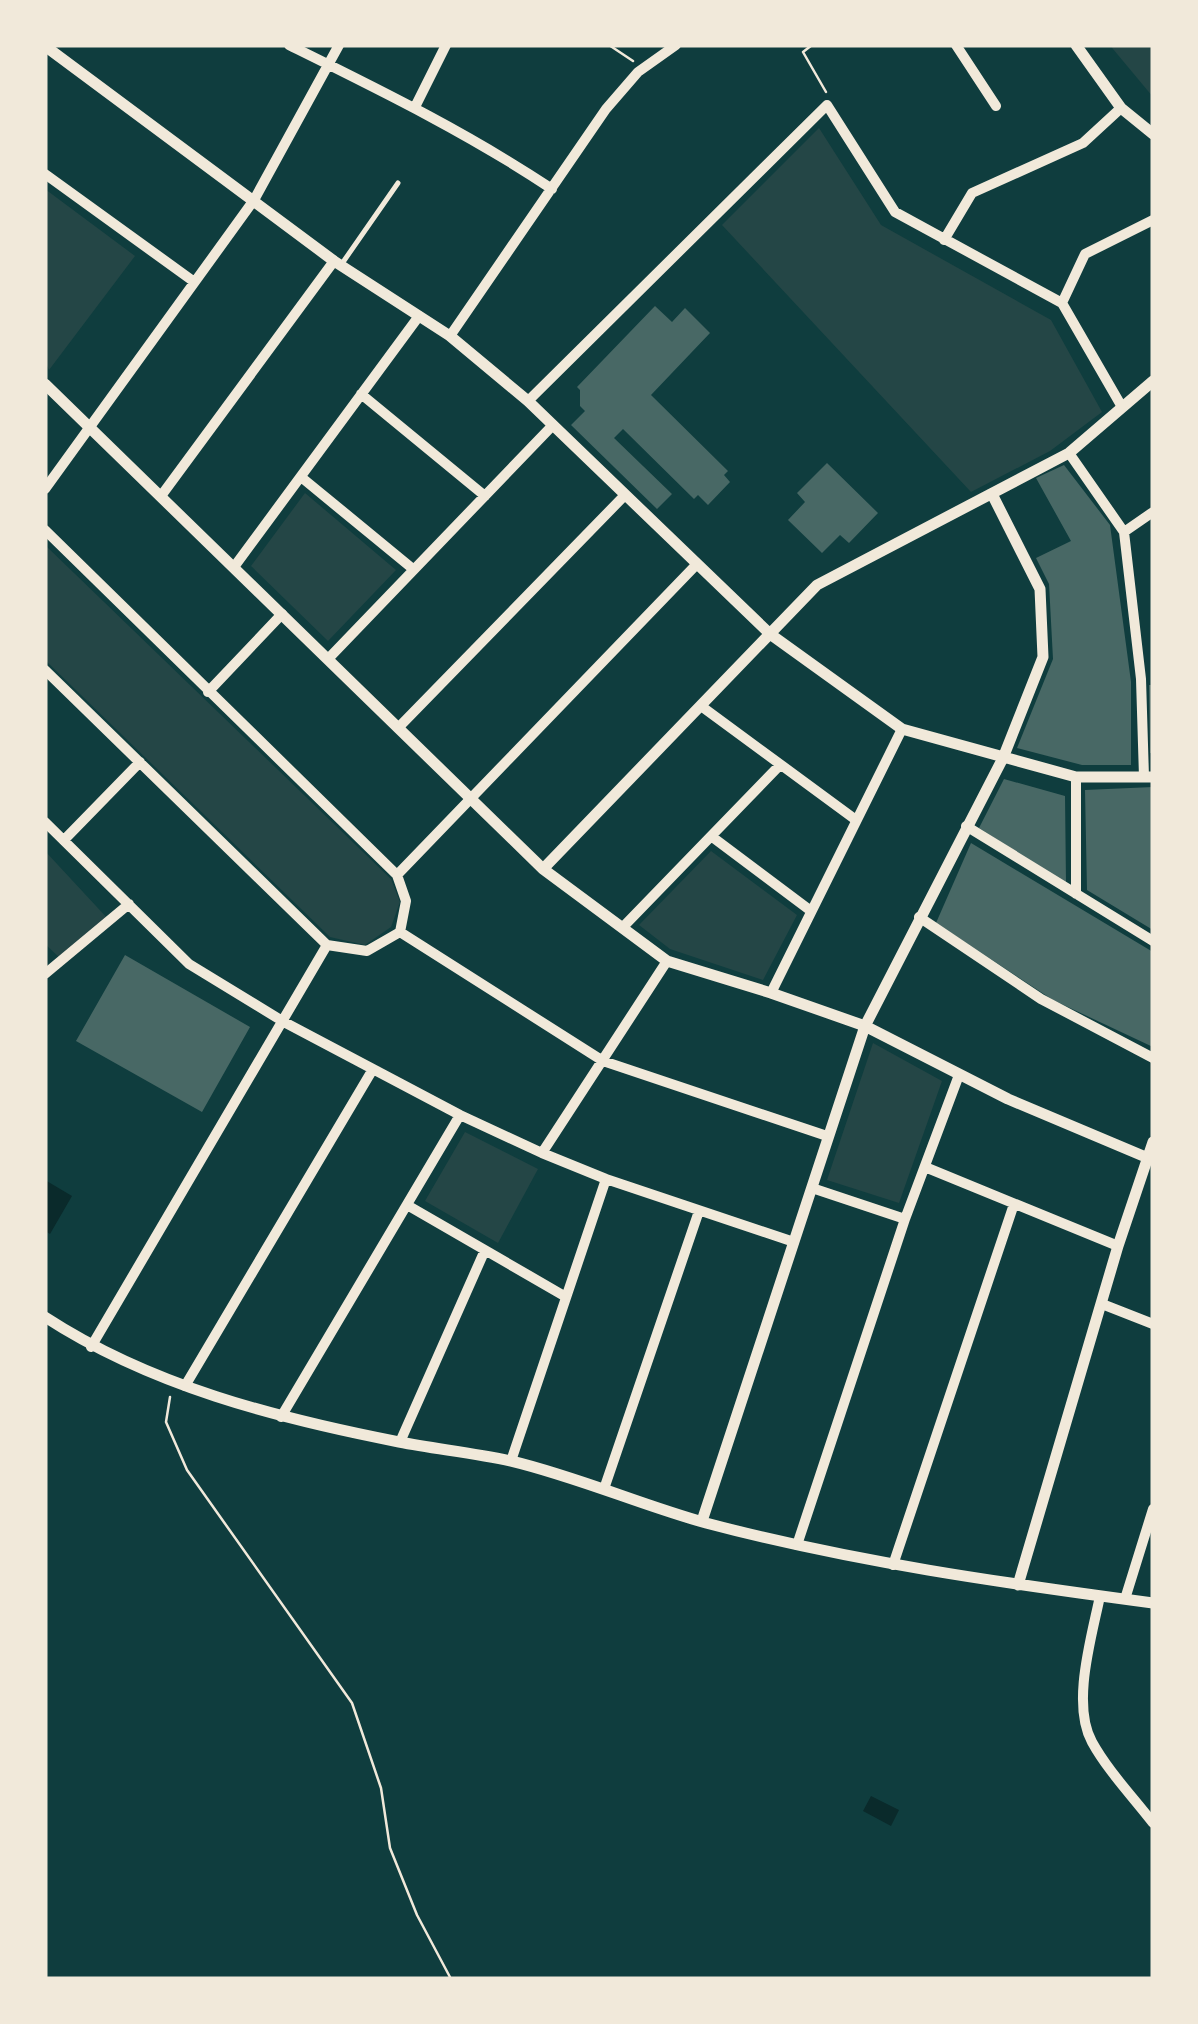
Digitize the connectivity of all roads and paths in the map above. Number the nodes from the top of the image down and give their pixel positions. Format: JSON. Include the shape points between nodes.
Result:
{"nodes":[{"id":1,"x":290,"y":45,"type":"edge"},
{"id":2,"x":339,"y":45,"type":"edge"},
{"id":3,"x":446,"y":45,"type":"edge"},
{"id":4,"x":609,"y":45,"type":"edge"},
{"id":5,"x":676,"y":45,"type":"edge"},
{"id":6,"x":812,"y":45,"type":"edge"},
{"id":7,"x":956,"y":45,"type":"edge"},
{"id":8,"x":1076,"y":45,"type":"edge"},
{"id":9,"x":45,"y":46,"type":"edge"},
{"id":10,"x":329,"y":65,"type":"junction"},
{"id":11,"x":644,"y":68,"type":"junction"},
{"id":12,"x":827,"y":105,"type":"junction"},
{"id":13,"x":996,"y":106,"type":"dead end"},
{"id":14,"x":415,"y":107,"type":"junction"},
{"id":15,"x":1122,"y":108,"type":"junction"},
{"id":16,"x":1153,"y":134,"type":"edge"},
{"id":17,"x":45,"y":174,"type":"edge"},
{"id":18,"x":398,"y":184,"type":"dead end"},
{"id":19,"x":552,"y":189,"type":"junction"},
{"id":20,"x":254,"y":200,"type":"junction"},
{"id":21,"x":1153,"y":220,"type":"edge"},
{"id":22,"x":944,"y":240,"type":"junction"},
{"id":23,"x":338,"y":262,"type":"junction"},
{"id":24,"x":193,"y":282,"type":"junction"},
{"id":25,"x":1062,"y":303,"type":"junction"},
{"id":26,"x":418,"y":316,"type":"junction"},
{"id":27,"x":450,"y":336,"type":"junction"},
{"id":28,"x":1153,"y":381,"type":"edge"},
{"id":29,"x":45,"y":384,"type":"edge"},
{"id":30,"x":361,"y":394,"type":"junction"},
{"id":31,"x":528,"y":401,"type":"junction"},
{"id":32,"x":1122,"y":407,"type":"junction"},
{"id":33,"x":552,"y":425,"type":"junction"},
{"id":34,"x":90,"y":427,"type":"junction"},
{"id":35,"x":1068,"y":453,"type":"junction"},
{"id":36,"x":301,"y":476,"type":"junction"},
{"id":37,"x":45,"y":489,"type":"edge"},
{"id":38,"x":992,"y":494,"type":"junction"},
{"id":39,"x":625,"y":495,"type":"junction"},
{"id":40,"x":161,"y":496,"type":"junction"},
{"id":41,"x":484,"y":496,"type":"junction"},
{"id":42,"x":1153,"y":512,"type":"edge"},
{"id":43,"x":45,"y":530,"type":"edge"},
{"id":44,"x":1124,"y":532,"type":"junction"},
{"id":45,"x":696,"y":565,"type":"junction"},
{"id":46,"x":234,"y":567,"type":"junction"},
{"id":47,"x":413,"y":569,"type":"junction"},
{"id":48,"x":282,"y":614,"type":"junction"},
{"id":49,"x":770,"y":634,"type":"junction"},
{"id":50,"x":328,"y":658,"type":"junction"},
{"id":51,"x":45,"y":670,"type":"edge"},
{"id":52,"x":1147,"y":679,"type":"edge"},
{"id":53,"x":208,"y":692,"type":"junction"},
{"id":54,"x":701,"y":706,"type":"junction"},
{"id":55,"x":399,"y":727,"type":"junction"},
{"id":56,"x":902,"y":730,"type":"junction"},
{"id":57,"x":1003,"y":758,"type":"junction"},
{"id":58,"x":140,"y":762,"type":"junction"},
{"id":59,"x":780,"y":766,"type":"junction"},
{"id":60,"x":1076,"y":777,"type":"junction"},
{"id":61,"x":1148,"y":777,"type":"edge"},
{"id":62,"x":470,"y":796,"type":"junction"},
{"id":63,"x":856,"y":820,"type":"junction"},
{"id":64,"x":45,"y":822,"type":"edge"},
{"id":65,"x":966,"y":826,"type":"junction"},
{"id":66,"x":711,"y":836,"type":"junction"},
{"id":67,"x":64,"y":840,"type":"junction"},
{"id":68,"x":543,"y":869,"type":"junction"},
{"id":69,"x":398,"y":874,"type":"junction"},
{"id":70,"x":1076,"y":894,"type":"junction"},
{"id":71,"x":129,"y":904,"type":"junction"},
{"id":72,"x":811,"y":910,"type":"junction"},
{"id":73,"x":919,"y":917,"type":"junction"},
{"id":74,"x":623,"y":927,"type":"junction"},
{"id":75,"x":400,"y":932,"type":"junction"},
{"id":76,"x":1153,"y":941,"type":"edge"},
{"id":77,"x":327,"y":945,"type":"junction"},
{"id":78,"x":667,"y":961,"type":"junction"},
{"id":79,"x":47,"y":968,"type":"edge"},
{"id":80,"x":771,"y":992,"type":"junction"},
{"id":81,"x":284,"y":1022,"type":"junction"},
{"id":82,"x":866,"y":1026,"type":"junction"},
{"id":83,"x":1153,"y":1058,"type":"edge"},
{"id":84,"x":603,"y":1062,"type":"junction"},
{"id":85,"x":372,"y":1069,"type":"junction"},
{"id":86,"x":958,"y":1075,"type":"junction"},
{"id":87,"x":460,"y":1115,"type":"junction"},
{"id":88,"x":827,"y":1136,"type":"junction"},
{"id":89,"x":1151,"y":1149,"type":"edge"},
{"id":90,"x":542,"y":1153,"type":"junction"},
{"id":91,"x":925,"y":1167,"type":"junction"},
{"id":92,"x":606,"y":1179,"type":"junction"},
{"id":93,"x":812,"y":1188,"type":"junction"},
{"id":94,"x":407,"y":1204,"type":"junction"},
{"id":95,"x":1014,"y":1204,"type":"junction"},
{"id":96,"x":699,"y":1211,"type":"junction"},
{"id":97,"x":905,"y":1219,"type":"junction"},
{"id":98,"x":794,"y":1242,"type":"junction"},
{"id":99,"x":1118,"y":1246,"type":"junction"},
{"id":100,"x":485,"y":1250,"type":"junction"},
{"id":101,"x":566,"y":1298,"type":"junction"},
{"id":102,"x":1102,"y":1304,"type":"junction"},
{"id":103,"x":45,"y":1317,"type":"edge"},
{"id":104,"x":1153,"y":1324,"type":"edge"},
{"id":105,"x":91,"y":1347,"type":"junction"},
{"id":106,"x":179,"y":1384,"type":"junction"},
{"id":107,"x":281,"y":1416,"type":"junction"},
{"id":108,"x":400,"y":1442,"type":"junction"},
{"id":109,"x":512,"y":1462,"type":"junction"},
{"id":110,"x":604,"y":1489,"type":"junction"},
{"id":111,"x":1153,"y":1510,"type":"edge"},
{"id":112,"x":702,"y":1522,"type":"junction"},
{"id":113,"x":798,"y":1545,"type":"junction"},
{"id":114,"x":893,"y":1565,"type":"junction"},
{"id":115,"x":1018,"y":1584,"type":"junction"},
{"id":116,"x":1100,"y":1596,"type":"junction"},
{"id":117,"x":1125,"y":1599,"type":"junction"},
{"id":118,"x":1153,"y":1603,"type":"edge"},
{"id":119,"x":1153,"y":1824,"type":"edge"},
{"id":120,"x":451,"y":1979,"type":"edge"}],
"edges":[{"from":1,"to":10,"type":"street"},
{"from":2,"to":10,"type":"street"},
{"from":3,"to":14,"type":"street"},
{"from":4,"to":11,"type":"path"},
{"from":5,"to":11,"type":"street"},
{"from":6,"to":12,"type":"path","via":[[803,52],[826,88]]},
{"from":7,"to":13,"type":"street"},
{"from":8,"to":15,"type":"street"},
{"from":9,"to":20,"type":"street"},
{"from":10,"to":14,"type":"street"},
{"from":10,"to":20,"type":"street"},
{"from":11,"to":19,"type":"street","via":[[606,109]]},
{"from":12,"to":22,"type":"street","via":[[896,212]]},
{"from":12,"to":31,"type":"street"},
{"from":14,"to":19,"type":"street"},
{"from":15,"to":16,"type":"street"},
{"from":15,"to":22,"type":"street","via":[[1083,142],[972,194]]},
{"from":17,"to":24,"type":"street"},
{"from":18,"to":23,"type":"lane"},
{"from":19,"to":27,"type":"street"},
{"from":20,"to":23,"type":"street"},
{"from":20,"to":24,"type":"street"},
{"from":21,"to":25,"type":"street","via":[[1086,254]]},
{"from":22,"to":25,"type":"street"},
{"from":23,"to":26,"type":"street"},
{"from":23,"to":40,"type":"street"},
{"from":24,"to":34,"type":"street"},
{"from":25,"to":32,"type":"street"},
{"from":26,"to":27,"type":"street"},
{"from":26,"to":30,"type":"street"},
{"from":27,"to":31,"type":"street"},
{"from":28,"to":32,"type":"street"},
{"from":29,"to":34,"type":"street"},
{"from":30,"to":36,"type":"street"},
{"from":30,"to":41,"type":"street"},
{"from":31,"to":33,"type":"street"},
{"from":32,"to":35,"type":"street"},
{"from":33,"to":39,"type":"street"},
{"from":33,"to":41,"type":"street"},
{"from":34,"to":37,"type":"street"},
{"from":34,"to":40,"type":"street"},
{"from":35,"to":38,"type":"street"},
{"from":35,"to":44,"type":"street"},
{"from":36,"to":46,"type":"street"},
{"from":36,"to":47,"type":"street"},
{"from":38,"to":49,"type":"street","via":[[817,585]]},
{"from":38,"to":57,"type":"street","via":[[1040,589],[1043,657]]},
{"from":39,"to":45,"type":"street"},
{"from":39,"to":55,"type":"street"},
{"from":40,"to":46,"type":"street"},
{"from":41,"to":47,"type":"street"},
{"from":42,"to":44,"type":"street"},
{"from":43,"to":53,"type":"street"},
{"from":44,"to":52,"type":"street"},
{"from":45,"to":49,"type":"street"},
{"from":45,"to":62,"type":"street"},
{"from":46,"to":48,"type":"street"},
{"from":47,"to":50,"type":"street"},
{"from":48,"to":50,"type":"street"},
{"from":48,"to":53,"type":"street"},
{"from":49,"to":54,"type":"street"},
{"from":49,"to":56,"type":"street"},
{"from":50,"to":55,"type":"street"},
{"from":51,"to":58,"type":"street"},
{"from":52,"to":61,"type":"street"},
{"from":53,"to":69,"type":"street"},
{"from":54,"to":59,"type":"street"},
{"from":54,"to":68,"type":"street"},
{"from":55,"to":62,"type":"street"},
{"from":56,"to":57,"type":"street"},
{"from":56,"to":63,"type":"street"},
{"from":57,"to":60,"type":"street"},
{"from":57,"to":65,"type":"street"},
{"from":58,"to":67,"type":"street"},
{"from":58,"to":77,"type":"street"},
{"from":59,"to":63,"type":"street"},
{"from":59,"to":66,"type":"street"},
{"from":60,"to":61,"type":"street"},
{"from":60,"to":70,"type":"street"},
{"from":62,"to":68,"type":"street"},
{"from":62,"to":69,"type":"street"},
{"from":63,"to":72,"type":"street"},
{"from":64,"to":67,"type":"street"},
{"from":65,"to":70,"type":"street"},
{"from":65,"to":73,"type":"street"},
{"from":66,"to":72,"type":"street"},
{"from":66,"to":74,"type":"street"},
{"from":67,"to":71,"type":"street"},
{"from":68,"to":74,"type":"street"},
{"from":69,"to":75,"type":"street","via":[[406,900]]},
{"from":70,"to":76,"type":"street"},
{"from":71,"to":79,"type":"street"},
{"from":71,"to":81,"type":"street","via":[[189,964]]},
{"from":72,"to":80,"type":"street"},
{"from":73,"to":82,"type":"street"},
{"from":73,"to":83,"type":"street","via":[[1041,999]]},
{"from":74,"to":78,"type":"street"},
{"from":75,"to":77,"type":"street","via":[[367,951]]},
{"from":75,"to":84,"type":"street"},
{"from":77,"to":81,"type":"street"},
{"from":78,"to":80,"type":"street"},
{"from":78,"to":84,"type":"street"},
{"from":80,"to":82,"type":"street"},
{"from":81,"to":85,"type":"street"},
{"from":81,"to":105,"type":"street"},
{"from":82,"to":86,"type":"street"},
{"from":82,"to":88,"type":"street"},
{"from":84,"to":88,"type":"street"},
{"from":84,"to":90,"type":"street"},
{"from":85,"to":87,"type":"street"},
{"from":85,"to":106,"type":"street"},
{"from":86,"to":89,"type":"street"},
{"from":86,"to":91,"type":"street"},
{"from":87,"to":90,"type":"street"},
{"from":87,"to":94,"type":"street"},
{"from":88,"to":93,"type":"street"},
{"from":89,"to":99,"type":"street"},
{"from":90,"to":92,"type":"street"},
{"from":91,"to":95,"type":"street"},
{"from":91,"to":97,"type":"street"},
{"from":92,"to":96,"type":"street"},
{"from":92,"to":101,"type":"street"},
{"from":93,"to":97,"type":"street"},
{"from":93,"to":98,"type":"street"},
{"from":94,"to":100,"type":"street"},
{"from":94,"to":107,"type":"street"},
{"from":95,"to":99,"type":"street"},
{"from":95,"to":114,"type":"street"},
{"from":96,"to":98,"type":"street"},
{"from":96,"to":110,"type":"street"},
{"from":97,"to":113,"type":"street"},
{"from":98,"to":112,"type":"street"},
{"from":99,"to":102,"type":"street"},
{"from":100,"to":101,"type":"street"},
{"from":100,"to":108,"type":"street"},
{"from":101,"to":109,"type":"street"},
{"from":102,"to":104,"type":"street"},
{"from":102,"to":115,"type":"street"},
{"from":103,"to":105,"type":"street"},
{"from":105,"to":106,"type":"street"},
{"from":106,"to":107,"type":"street"},
{"from":106,"to":120,"type":"path","via":[[166,1422],[187,1470],[352,1704],[381,1788],[390,1848]]},
{"from":107,"to":108,"type":"street"},
{"from":108,"to":109,"type":"street"},
{"from":109,"to":110,"type":"street"},
{"from":110,"to":112,"type":"street"},
{"from":111,"to":117,"type":"street"},
{"from":112,"to":113,"type":"street"},
{"from":113,"to":114,"type":"street"},
{"from":114,"to":115,"type":"street"},
{"from":115,"to":116,"type":"street"},
{"from":116,"to":117,"type":"street"},
{"from":116,"to":119,"type":"street","via":[[1085,1672],[1090,1740]]},
{"from":117,"to":118,"type":"street"}]}
